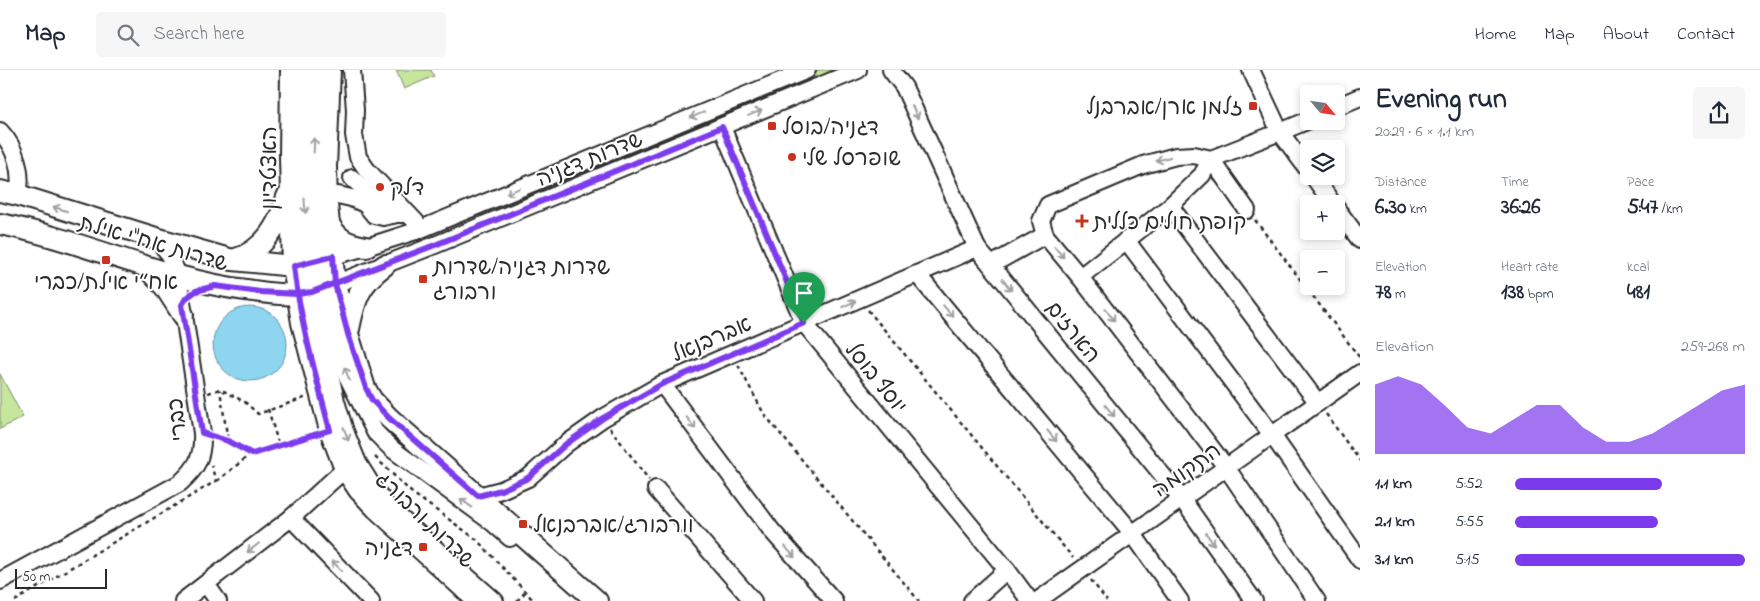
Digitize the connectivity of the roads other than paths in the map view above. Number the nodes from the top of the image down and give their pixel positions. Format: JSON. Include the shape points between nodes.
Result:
{"nodes":[{"id":1,"x":291,"y":70,"type":"edge"},
{"id":2,"x":303,"y":70,"type":"edge"},
{"id":3,"x":316,"y":70,"type":"edge"},
{"id":4,"x":330,"y":70,"type":"edge"},
{"id":5,"x":352,"y":70,"type":"edge"},
{"id":6,"x":807,"y":70,"type":"edge"},
{"id":7,"x":858,"y":70,"type":"edge"},
{"id":8,"x":891,"y":70,"type":"edge"},
{"id":9,"x":1250,"y":70,"type":"edge"},
{"id":10,"x":1360,"y":97,"type":"edge"},
{"id":11,"x":1345,"y":103,"type":"edge"},
{"id":12,"x":1300,"y":124,"type":"edge"},
{"id":13,"x":722,"y":127,"type":"junction"},
{"id":14,"x":0,"y":131,"type":"edge"},
{"id":15,"x":1280,"y":132,"type":"junction"},
{"id":16,"x":1211,"y":159,"type":"junction"},
{"id":17,"x":1300,"y":159,"type":"edge"},
{"id":18,"x":360,"y":174,"type":"junction"},
{"id":19,"x":290,"y":185,"type":"junction"},
{"id":20,"x":9,"y":193,"type":"edge"},
{"id":21,"x":334,"y":199,"type":"junction"},
{"id":22,"x":1170,"y":206,"type":"junction"},
{"id":23,"x":1247,"y":210,"type":"road end"},
{"id":24,"x":400,"y":214,"type":"junction"},
{"id":25,"x":1345,"y":220,"type":"edge"},
{"id":26,"x":0,"y":224,"type":"edge"},
{"id":27,"x":329,"y":224,"type":"junction"},
{"id":28,"x":416,"y":231,"type":"junction"},
{"id":29,"x":1045,"y":235,"type":"junction"},
{"id":30,"x":156,"y":238,"type":"junction"},
{"id":31,"x":1126,"y":240,"type":"junction"},
{"id":32,"x":1360,"y":240,"type":"edge"},
{"id":33,"x":366,"y":247,"type":"junction"},
{"id":34,"x":977,"y":248,"type":"junction"},
{"id":35,"x":234,"y":260,"type":"junction"},
{"id":36,"x":314,"y":261,"type":"junction"},
{"id":37,"x":385,"y":265,"type":"junction"},
{"id":38,"x":991,"y":265,"type":"junction"},
{"id":39,"x":144,"y":266,"type":"junction"},
{"id":40,"x":917,"y":274,"type":"junction"},
{"id":41,"x":178,"y":276,"type":"junction"},
{"id":42,"x":1080,"y":277,"type":"junction"},
{"id":43,"x":215,"y":286,"type":"junction"},
{"id":44,"x":317,"y":289,"type":"junction"},
{"id":45,"x":260,"y":292,"type":"junction"},
{"id":46,"x":183,"y":310,"type":"junction"},
{"id":47,"x":302,"y":323,"type":"junction"},
{"id":48,"x":804,"y":323,"type":"junction"},
{"id":49,"x":348,"y":334,"type":"junction"},
{"id":50,"x":1360,"y":373,"type":"edge"},
{"id":51,"x":662,"y":384,"type":"junction"},
{"id":52,"x":1318,"y":403,"type":"junction"},
{"id":53,"x":1272,"y":435,"type":"junction"},
{"id":54,"x":1226,"y":467,"type":"junction"},
{"id":55,"x":345,"y":469,"type":"junction"},
{"id":56,"x":656,"y":489,"type":"road end"},
{"id":57,"x":478,"y":496,"type":"junction"},
{"id":58,"x":1182,"y":499,"type":"junction"},
{"id":59,"x":291,"y":518,"type":"junction"},
{"id":60,"x":1133,"y":534,"type":"junction"},
{"id":61,"x":1360,"y":560,"type":"edge"},
{"id":62,"x":1007,"y":570,"type":"junction"},
{"id":63,"x":0,"y":582,"type":"edge"},
{"id":64,"x":206,"y":584,"type":"junction"},
{"id":65,"x":183,"y":601,"type":"edge"},
{"id":66,"x":218,"y":601,"type":"edge"},
{"id":67,"x":371,"y":601,"type":"edge"},
{"id":68,"x":478,"y":601,"type":"edge"},
{"id":69,"x":495,"y":601,"type":"edge"},
{"id":70,"x":584,"y":601,"type":"edge"},
{"id":71,"x":597,"y":601,"type":"edge"},
{"id":72,"x":753,"y":601,"type":"edge"},
{"id":73,"x":834,"y":601,"type":"edge"},
{"id":74,"x":972,"y":601,"type":"edge"},
{"id":75,"x":1030,"y":601,"type":"edge"},
{"id":76,"x":1037,"y":601,"type":"edge"},
{"id":77,"x":1180,"y":601,"type":"edge"},
{"id":78,"x":1254,"y":601,"type":"edge"},
{"id":79,"x":1317,"y":601,"type":"edge"}],
"edges":[{"from":1,"to":19,"type":"main road","name":"האצטדיון"},
{"from":2,"to":36,"type":"street","one_way":true,"via":[[300,157]]},
{"from":36,"to":3,"type":"street","one_way":true},
{"from":4,"to":21,"type":"main road","via":[[326,166]]},
{"from":5,"to":18,"type":"street","via":[[354,135]]},
{"from":6,"to":28,"type":"street","name":"שדרות דגניה","one_way":true},
{"from":13,"to":7,"type":"street","name":"שדרות דגניה","one_way":true},
{"from":8,"to":34,"type":"street","name":"הארזים","one_way":true,"via":[[904,87]]},
{"from":9,"to":15,"type":"street"},
{"from":10,"to":11,"type":"street"},
{"from":12,"to":15,"type":"street"},
{"from":13,"to":37,"type":"street","name":"שדרות דגניה"},
{"from":13,"to":48,"type":"street","name":"יוסף בוסל"},
{"from":14,"to":20,"type":"street","via":[[10,141],[18,163],[21,184]]},
{"from":15,"to":16,"type":"street"},
{"from":15,"to":17,"type":"street"},
{"from":16,"to":22,"type":"street","via":[[1202,175]]},
{"from":16,"to":23,"type":"street"},
{"from":16,"to":29,"type":"street","one_way":true,"via":[[1194,155],[1176,156],[1143,165],[1048,205],[1041,221]]},
{"from":18,"to":21,"type":"street"},
{"from":18,"to":24,"type":"street"},
{"from":19,"to":35,"type":"main road","via":[[272,232],[253,252]]},
{"from":19,"to":36,"type":"main road","name":"האצטדיון"},
{"from":30,"to":20,"type":"main road","name":"שדרות אח\"י אילת","one_way":true},
{"from":21,"to":24,"type":"street","via":[[365,204],[374,215]]},
{"from":21,"to":27,"type":"main road"},
{"from":22,"to":31,"type":"street"},
{"from":22,"to":52,"type":"street"},
{"from":24,"to":28,"type":"street","via":[[416,222]]},
{"from":25,"to":32,"type":"street"},
{"from":26,"to":39,"type":"main road","name":"שדרות אח\"י אילת"},
{"from":27,"to":33,"type":"main road","via":[[342,241]]},
{"from":27,"to":36,"type":"main road"},
{"from":28,"to":33,"type":"street","name":"שדרות דגניה"},
{"from":29,"to":38,"type":"street"},
{"from":29,"to":42,"type":"street","one_way":true},
{"from":30,"to":35,"type":"main road","name":"שדרות אח\"י אילת"},
{"from":30,"to":41,"type":"street","name":"כברי","via":[[170,255]]},
{"from":31,"to":42,"type":"street"},
{"from":31,"to":53,"type":"street"},
{"from":33,"to":36,"type":"street","name":"שדרות דגניה"},
{"from":34,"to":38,"type":"street","name":"הארזים"},
{"from":34,"to":40,"type":"street","name":"אברבנאל"},
{"from":35,"to":36,"type":"main road","name":"שדרות אח\"י אילת"},
{"from":36,"to":44,"type":"main road","name":"שדרות ורבורג"},
{"from":36,"to":44,"type":"main road","name":"שדרות ורבורג"},
{"from":37,"to":44,"type":"street","name":"שדרות דגניה"},
{"from":37,"to":49,"type":"main road","via":[[364,284],[354,305]]},
{"from":38,"to":58,"type":"street","name":"הארזים","one_way":true},
{"from":39,"to":41,"type":"main road","name":"שדרות אח\"י אילת"},
{"from":39,"to":46,"type":"main road"},
{"from":48,"to":40,"type":"street","name":"אברבנאל","one_way":true},
{"from":40,"to":60,"type":"street","one_way":true},
{"from":41,"to":43,"type":"main road","name":"שדרות אח\"י אילת"},
{"from":41,"to":46,"type":"street","name":"כברי"},
{"from":42,"to":54,"type":"street","one_way":true},
{"from":43,"to":45,"type":"main road","name":"שדרות אח\"י אילת"},
{"from":43,"to":46,"type":"main road","via":[[196,291],[186,298]]},
{"from":44,"to":45,"type":"main road","name":"שדרות אח\"י אילת"},
{"from":44,"to":47,"type":"main road","name":"שדרות ורבורג"},
{"from":44,"to":49,"type":"main road","name":"שדרות ורבורג"},
{"from":44,"to":69,"type":"street","one_way":true,"via":[[336,400],[358,463],[388,507]]},
{"from":70,"to":44,"type":"street","one_way":true,"via":[[493,523],[392,449],[375,432],[345,372]]},
{"from":45,"to":47,"type":"main road","via":[[274,299]]},
{"from":46,"to":63,"type":"street","name":"כברי","via":[[202,433],[195,469],[180,483]]},
{"from":47,"to":55,"type":"main road","name":"שדרות ורבורג","via":[[330,430]]},
{"from":48,"to":51,"type":"street","name":"אברבנאל"},
{"from":48,"to":62,"type":"street","name":"יוסף בוסל"},
{"from":49,"to":57,"type":"main road","name":"שדרות ורבורג","via":[[372,400]]},
{"from":50,"to":52,"type":"street","name":"התקומה"},
{"from":51,"to":57,"type":"street","name":"אברבנאל","via":[[603,418],[566,444],[528,478]]},
{"from":51,"to":73,"type":"street","one_way":true,"via":[[772,531]]},
{"from":52,"to":53,"type":"street","name":"התקומה"},
{"from":53,"to":54,"type":"street","name":"התקומה"},
{"from":53,"to":61,"type":"street"},
{"from":54,"to":58,"type":"street","name":"התקומה"},
{"from":54,"to":79,"type":"street"},
{"from":55,"to":59,"type":"street"},
{"from":55,"to":68,"type":"main road","name":"שדרות ורבורג","via":[[376,508]]},
{"from":56,"to":72,"type":"street"},
{"from":57,"to":71,"type":"main road","name":"שדרות ורבורג"},
{"from":58,"to":60,"type":"street","name":"התקומה"},
{"from":58,"to":78,"type":"street","name":"הארזים","one_way":true},
{"from":59,"to":64,"type":"street","one_way":true},
{"from":67,"to":59,"type":"street","one_way":true},
{"from":60,"to":76,"type":"street","name":"התקומה"},
{"from":60,"to":77,"type":"street"},
{"from":62,"to":74,"type":"street"},
{"from":62,"to":75,"type":"street","name":"יוסף בוסל"},
{"from":64,"to":65,"type":"street"},
{"from":64,"to":66,"type":"street"}]}
